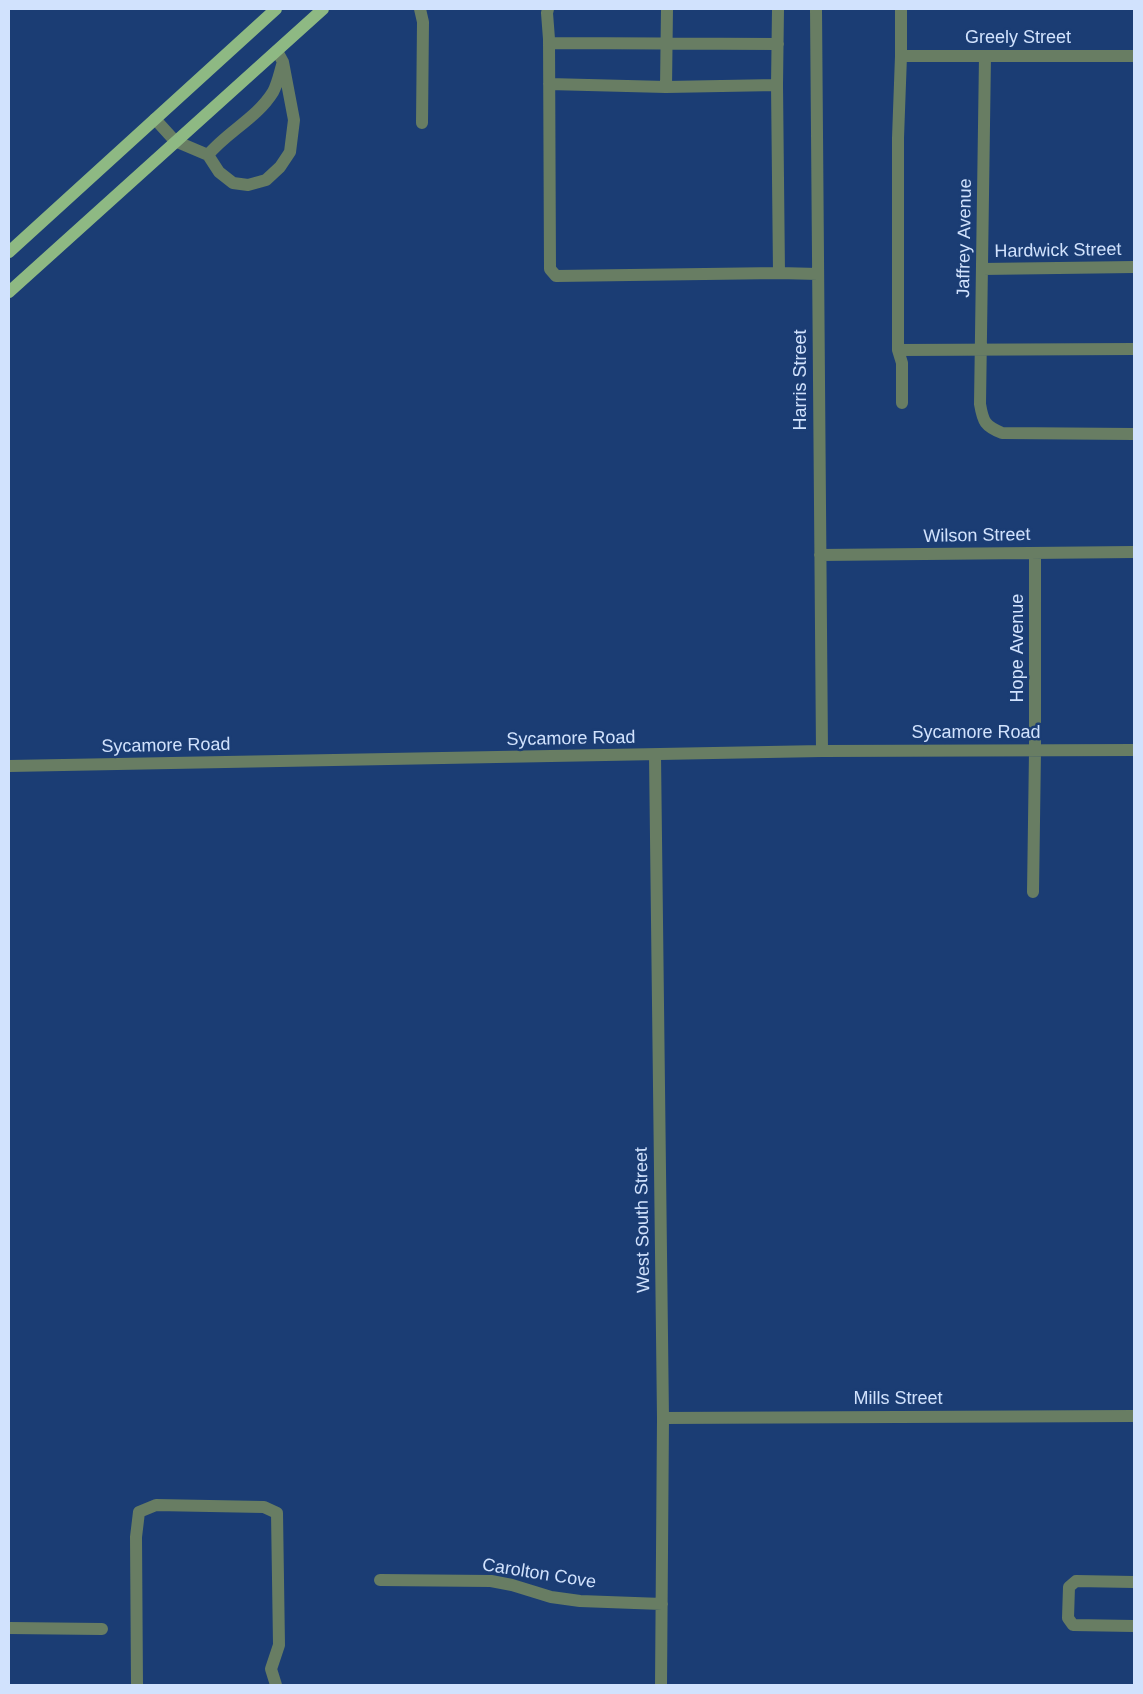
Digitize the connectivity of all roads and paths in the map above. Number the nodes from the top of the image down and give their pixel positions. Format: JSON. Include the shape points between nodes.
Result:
{"nodes":[{"id":1,"x":276,"y":9,"type":"edge"},
{"id":2,"x":323,"y":9,"type":"edge"},
{"id":3,"x":420,"y":9,"type":"edge"},
{"id":4,"x":548,"y":9,"type":"edge"},
{"id":5,"x":667,"y":9,"type":"edge"},
{"id":6,"x":778,"y":9,"type":"edge"},
{"id":7,"x":816,"y":9,"type":"edge"},
{"id":8,"x":901,"y":9,"type":"edge"},
{"id":9,"x":549,"y":43,"type":"junction"},
{"id":10,"x":666,"y":43,"type":"junction"},
{"id":11,"x":778,"y":44,"type":"junction"},
{"id":12,"x":901,"y":56,"type":"junction"},
{"id":13,"x":985,"y":56,"type":"junction"},
{"id":14,"x":1134,"y":56,"type":"edge"},
{"id":15,"x":280,"y":57,"type":"junction"},
{"id":16,"x":549,"y":84,"type":"junction"},
{"id":17,"x":777,"y":85,"type":"junction"},
{"id":18,"x":666,"y":87,"type":"junction"},
{"id":19,"x":155,"y":119,"type":"junction"},
{"id":20,"x":422,"y":123,"type":"dead end"},
{"id":21,"x":175,"y":141,"type":"junction"},
{"id":22,"x":208,"y":155,"type":"junction"},
{"id":23,"x":9,"y":252,"type":"edge"},
{"id":24,"x":1134,"y":267,"type":"edge"},
{"id":25,"x":982,"y":269,"type":"junction"},
{"id":26,"x":779,"y":273,"type":"junction"},
{"id":27,"x":818,"y":274,"type":"junction"},
{"id":28,"x":9,"y":292,"type":"edge"},
{"id":29,"x":898,"y":350,"type":"junction"},
{"id":30,"x":981,"y":350,"type":"junction"},
{"id":31,"x":1134,"y":350,"type":"edge"},
{"id":32,"x":902,"y":403,"type":"dead end"},
{"id":33,"x":1134,"y":434,"type":"edge"},
{"id":34,"x":1134,"y":552,"type":"edge"},
{"id":35,"x":1035,"y":553,"type":"junction"},
{"id":36,"x":820,"y":555,"type":"junction"},
{"id":37,"x":1134,"y":750,"type":"edge"},
{"id":38,"x":1035,"y":751,"type":"junction"},
{"id":39,"x":822,"y":752,"type":"junction"},
{"id":40,"x":655,"y":755,"type":"junction"},
{"id":41,"x":9,"y":766,"type":"edge"},
{"id":42,"x":1033,"y":892,"type":"dead end"},
{"id":43,"x":1134,"y":1416,"type":"edge"},
{"id":44,"x":663,"y":1418,"type":"junction"},
{"id":45,"x":380,"y":1580,"type":"dead end"},
{"id":46,"x":1134,"y":1582,"type":"edge"},
{"id":47,"x":662,"y":1604,"type":"junction"},
{"id":48,"x":1134,"y":1626,"type":"edge"},
{"id":49,"x":9,"y":1628,"type":"edge"},
{"id":50,"x":102,"y":1629,"type":"dead end"},
{"id":51,"x":137,"y":1685,"type":"edge"},
{"id":52,"x":276,"y":1685,"type":"edge"},
{"id":53,"x":661,"y":1685,"type":"edge"}],
"edges":[{"from":1,"to":19,"type":"main road"},
{"from":2,"to":15,"type":"main road"},
{"from":3,"to":20,"type":"street","via":[[423,22]]},
{"from":4,"to":9,"type":"street"},
{"from":5,"to":10,"type":"street"},
{"from":6,"to":11,"type":"street"},
{"from":7,"to":27,"type":"street","name":"Harris Street"},
{"from":8,"to":12,"type":"street"},
{"from":9,"to":10,"type":"street"},
{"from":9,"to":16,"type":"street"},
{"from":10,"to":11,"type":"street"},
{"from":10,"to":18,"type":"street"},
{"from":11,"to":17,"type":"street"},
{"from":12,"to":13,"type":"street","name":"Greely Street"},
{"from":12,"to":29,"type":"street"},
{"from":13,"to":14,"type":"street","name":"Greely Street"},
{"from":13,"to":25,"type":"street","name":"Jaffrey Avenue"},
{"from":15,"to":21,"type":"main road"},
{"from":15,"to":22,"type":"street","via":[[273,92],[254,114]]},
{"from":15,"to":22,"type":"street","via":[[294,120],[290,152],[280,167],[266,180],[248,185],[233,183],[219,172]]},
{"from":16,"to":18,"type":"street"},
{"from":16,"to":26,"type":"street","via":[[550,269],[556,276]]},
{"from":17,"to":18,"type":"street"},
{"from":17,"to":26,"type":"street"},
{"from":19,"to":21,"type":"street"},
{"from":19,"to":23,"type":"main road"},
{"from":21,"to":22,"type":"street"},
{"from":21,"to":28,"type":"main road"},
{"from":24,"to":25,"type":"street","name":"Hardwick Street"},
{"from":25,"to":30,"type":"street","name":"Jaffrey Avenue"},
{"from":26,"to":27,"type":"street"},
{"from":27,"to":36,"type":"street","name":"Harris Street"},
{"from":29,"to":30,"type":"street"},
{"from":29,"to":32,"type":"street","via":[[902,363]]},
{"from":30,"to":31,"type":"street"},
{"from":30,"to":33,"type":"street","name":"Jaffrey Avenue","via":[[982,421],[991,429],[1002,433]]},
{"from":34,"to":35,"type":"street","name":"Wilson Street"},
{"from":35,"to":36,"type":"street","name":"Wilson Street"},
{"from":35,"to":38,"type":"street","name":"Hope Avenue"},
{"from":36,"to":39,"type":"street","name":"Harris Street"},
{"from":37,"to":38,"type":"street","name":"Sycamore Road"},
{"from":38,"to":39,"type":"street","name":"Sycamore Road"},
{"from":38,"to":42,"type":"street","name":"Hope Avenue"},
{"from":39,"to":40,"type":"street","name":"Sycamore Road"},
{"from":40,"to":41,"type":"street","name":"Sycamore Road"},
{"from":40,"to":44,"type":"street","name":"West South Street"},
{"from":43,"to":44,"type":"street","name":"Mills Street"},
{"from":44,"to":47,"type":"street","name":"West South Street"},
{"from":45,"to":47,"type":"street","name":"Carolton Cove","via":[[491,1581],[580,1601]]},
{"from":46,"to":48,"type":"street","via":[[1076,1581],[1069,1587],[1068,1618],[1073,1625]]},
{"from":47,"to":53,"type":"street","name":"West South Street"},
{"from":49,"to":50,"type":"street"},
{"from":51,"to":52,"type":"street","via":[[136,1537],[140,1512],[156,1505],[264,1507],[277,1513],[279,1645],[271,1669]]}]}
